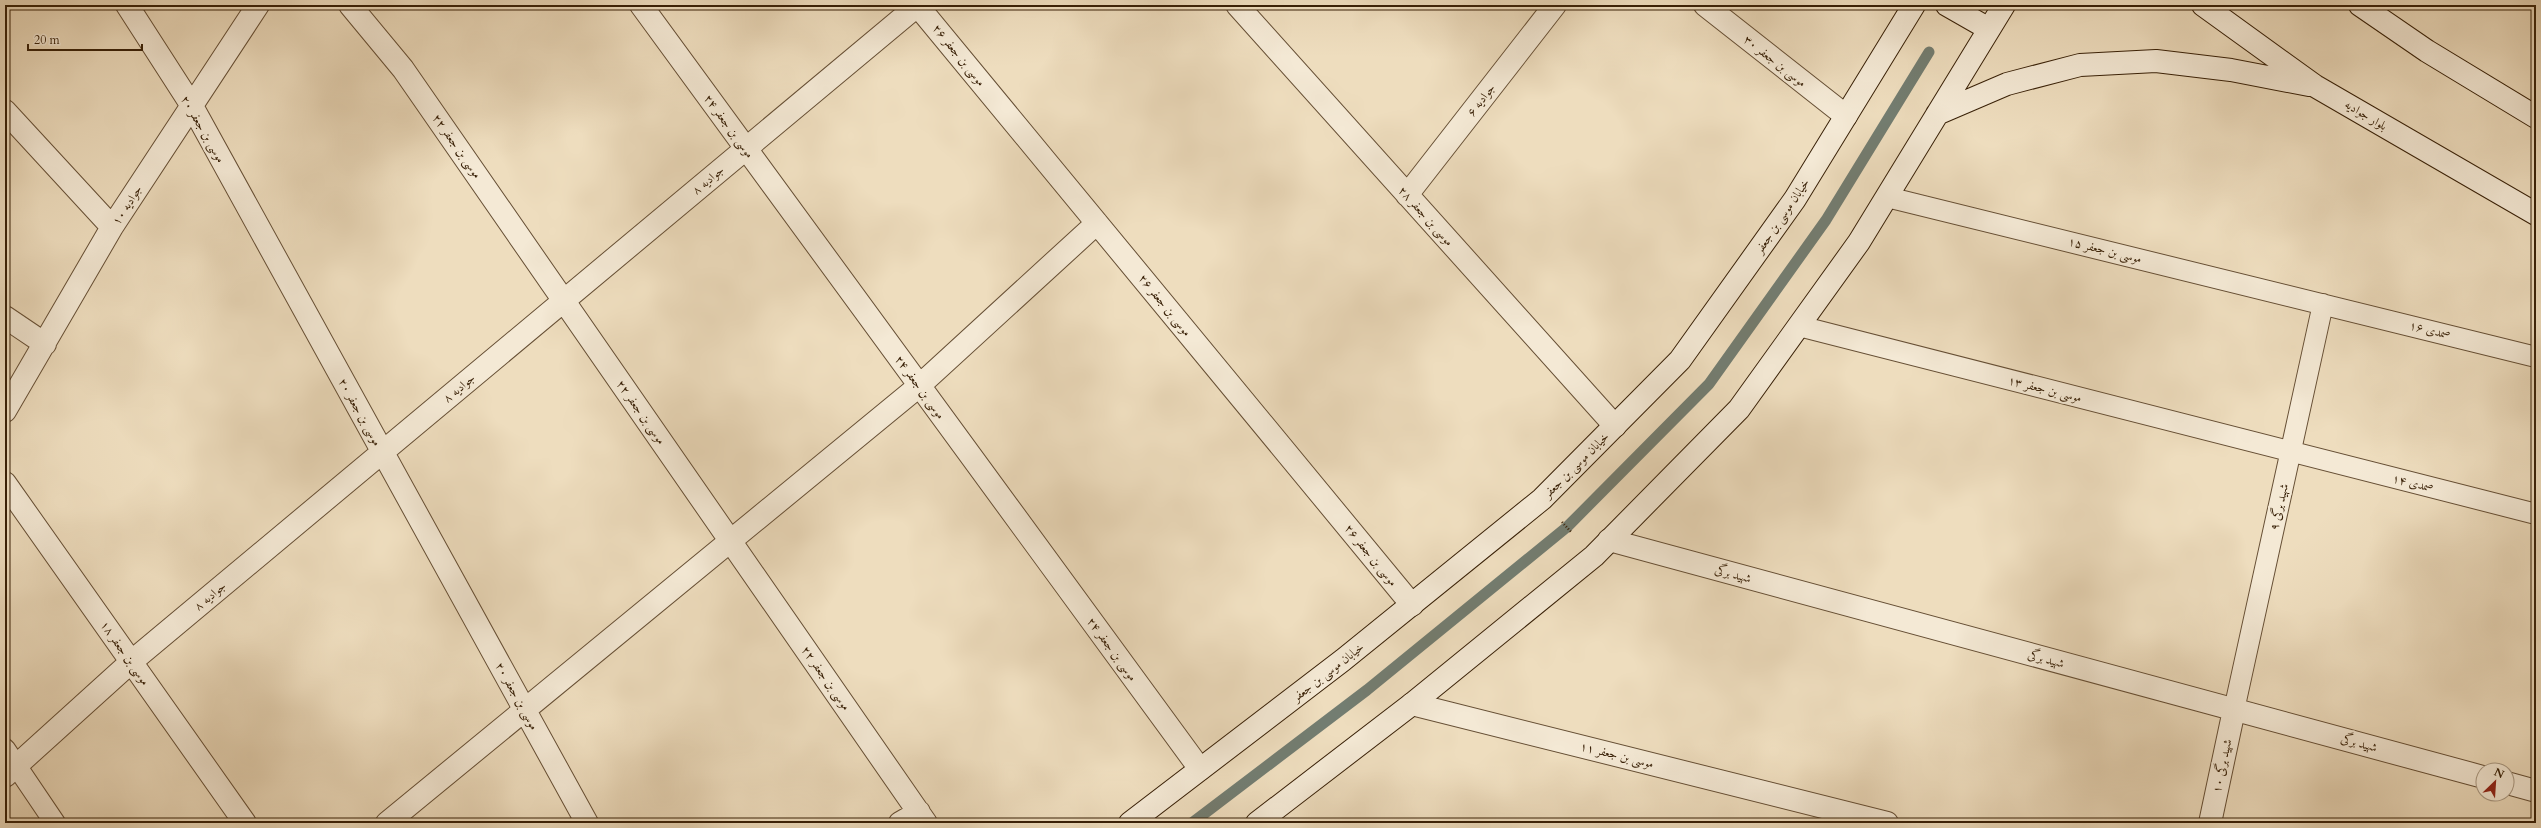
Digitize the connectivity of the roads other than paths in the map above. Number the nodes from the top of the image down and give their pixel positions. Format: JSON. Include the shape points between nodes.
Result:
{"nodes":[{"id":1,"x":127,"y":5,"type":"edge"},
{"id":2,"x":258,"y":5,"type":"edge"},
{"id":3,"x":350,"y":5,"type":"edge"},
{"id":4,"x":641,"y":5,"type":"edge"},
{"id":5,"x":917,"y":5,"type":"edge"},
{"id":6,"x":1237,"y":5,"type":"edge"},
{"id":7,"x":1555,"y":5,"type":"edge"},
{"id":8,"x":1705,"y":5,"type":"edge"},
{"id":9,"x":1914,"y":5,"type":"edge"},
{"id":10,"x":1947,"y":5,"type":"edge"},
{"id":11,"x":2004,"y":5,"type":"edge"},
{"id":12,"x":2203,"y":5,"type":"edge"},
{"id":13,"x":2360,"y":5,"type":"edge"},
{"id":14,"x":2383,"y":5,"type":"edge"},
{"id":15,"x":1989,"y":29,"type":"junction"},
{"id":16,"x":2427,"y":51,"type":"junction"},
{"id":17,"x":2315,"y":86,"type":"junction"},
{"id":18,"x":192,"y":106,"type":"junction"},
{"id":19,"x":5,"y":111,"type":"edge"},
{"id":20,"x":1937,"y":114,"type":"junction"},
{"id":21,"x":1846,"y":116,"type":"junction"},
{"id":22,"x":2536,"y":117,"type":"edge"},
{"id":23,"x":746,"y":148,"type":"junction"},
{"id":24,"x":1407,"y":195,"type":"junction"},
{"id":25,"x":1887,"y":197,"type":"junction"},
{"id":26,"x":2536,"y":214,"type":"edge"},
{"id":27,"x":1097,"y":223,"type":"junction"},
{"id":28,"x":112,"y":227,"type":"junction"},
{"id":29,"x":564,"y":300,"type":"junction"},
{"id":30,"x":2323,"y":304,"type":"junction"},
{"id":31,"x":5,"y":317,"type":"edge"},
{"id":32,"x":1799,"y":326,"type":"junction"},
{"id":33,"x":46,"y":344,"type":"junction"},
{"id":34,"x":2536,"y":357,"type":"edge"},
{"id":35,"x":919,"y":386,"type":"junction"},
{"id":36,"x":5,"y":411,"type":"edge"},
{"id":37,"x":1614,"y":426,"type":"junction"},
{"id":38,"x":2291,"y":451,"type":"junction"},
{"id":39,"x":382,"y":452,"type":"junction"},
{"id":40,"x":5,"y":483,"type":"edge"},
{"id":41,"x":2536,"y":514,"type":"edge"},
{"id":42,"x":730,"y":540,"type":"junction"},
{"id":43,"x":1609,"y":540,"type":"junction"},
{"id":44,"x":1412,"y":605,"type":"junction"},
{"id":45,"x":131,"y":662,"type":"junction"},
{"id":46,"x":1412,"y":704,"type":"junction"},
{"id":47,"x":524,"y":709,"type":"junction"},
{"id":48,"x":2234,"y":710,"type":"junction"},
{"id":49,"x":9,"y":763,"type":"edge"},
{"id":50,"x":1200,"y":769,"type":"junction"},
{"id":51,"x":2475,"y":775,"type":"edge"},
{"id":52,"x":2515,"y":785,"type":"edge"},
{"id":53,"x":2536,"y":791,"type":"edge"},
{"id":54,"x":922,"y":818,"type":"edge"},
{"id":55,"x":55,"y":823,"type":"edge"},
{"id":56,"x":245,"y":823,"type":"edge"},
{"id":57,"x":387,"y":823,"type":"edge"},
{"id":58,"x":587,"y":823,"type":"edge"},
{"id":59,"x":900,"y":823,"type":"edge"},
{"id":60,"x":1130,"y":823,"type":"edge"},
{"id":61,"x":1257,"y":823,"type":"edge"},
{"id":62,"x":1887,"y":823,"type":"edge"},
{"id":63,"x":2210,"y":823,"type":"edge"}],
"edges":[{"from":1,"to":18,"type":"street","name":"موسی بن جعفر ۲۰"},
{"from":2,"to":18,"type":"street","name":"جوادیه ۱۰"},
{"from":3,"to":29,"type":"street","name":"موسی بن جعفر ۲۲","via":[[403,69]]},
{"from":4,"to":23,"type":"street","name":"موسی بن جعفر ۲۴"},
{"from":5,"to":23,"type":"street","name":"جوادیه ۸"},
{"from":5,"to":27,"type":"street","name":"موسی بن جعفر ۲۶"},
{"from":6,"to":24,"type":"street","name":"موسی بن جعفر ۲۸"},
{"from":7,"to":24,"type":"street","name":"جوادیه ۶"},
{"from":8,"to":21,"type":"street","name":"موسی بن جعفر ۳۰"},
{"from":9,"to":21,"type":"street","name":"خیابان موسی بن جعفر"},
{"from":10,"to":15,"type":"street"},
{"from":11,"to":15,"type":"street"},
{"from":12,"to":17,"type":"street","name":"بلوار جوادیه"},
{"from":13,"to":16,"type":"street"},
{"from":14,"to":16,"type":"street"},
{"from":15,"to":20,"type":"street"},
{"from":16,"to":22,"type":"street"},
{"from":17,"to":20,"type":"street","via":[[2231,70],[2156,61],[2080,65],[2006,84]]},
{"from":17,"to":26,"type":"street","name":"بلوار جوادیه"},
{"from":18,"to":28,"type":"street","name":"جوادیه ۱۰"},
{"from":18,"to":39,"type":"street","name":"موسی بن جعفر ۲۰"},
{"from":19,"to":28,"type":"street"},
{"from":20,"to":25,"type":"street"},
{"from":21,"to":37,"type":"street","name":"خیابان موسی بن جعفر","via":[[1795,199],[1680,360]]},
{"from":23,"to":29,"type":"street","name":"جوادیه ۸"},
{"from":23,"to":35,"type":"street","name":"موسی بن جعفر ۲۴"},
{"from":24,"to":37,"type":"street","name":"موسی بن جعفر ۲۸"},
{"from":25,"to":30,"type":"lane","name":"موسی بن جعفر ۱۵"},
{"from":25,"to":32,"type":"street","via":[[1859,242]]},
{"from":27,"to":35,"type":"street"},
{"from":27,"to":44,"type":"street","name":"موسی بن جعفر ۲۶"},
{"from":28,"to":33,"type":"street","name":"جوادیه ۱۰"},
{"from":29,"to":39,"type":"street","name":"جوادیه ۸"},
{"from":29,"to":42,"type":"street","name":"موسی بن جعفر ۲۲"},
{"from":30,"to":34,"type":"lane","name":"صمدی ۱۶"},
{"from":30,"to":38,"type":"lane","name":"شهید برگی ۹"},
{"from":31,"to":33,"type":"street"},
{"from":32,"to":38,"type":"lane","name":"موسی بن جعفر ۱۳"},
{"from":32,"to":43,"type":"street","via":[[1739,409]]},
{"from":33,"to":36,"type":"street","name":"جوادیه ۱۰"},
{"from":35,"to":42,"type":"street"},
{"from":35,"to":50,"type":"street","name":"موسی بن جعفر ۲۴"},
{"from":37,"to":44,"type":"street","name":"خیابان موسی بن جعفر","via":[[1542,499]]},
{"from":38,"to":41,"type":"lane","name":"صمدی ۱۴"},
{"from":38,"to":48,"type":"lane","name":"شهید برگی ۹"},
{"from":39,"to":45,"type":"street","name":"جوادیه ۸"},
{"from":39,"to":47,"type":"street","name":"موسی بن جعفر ۲۰"},
{"from":40,"to":45,"type":"street","name":"موسی بن جعفر ۱۸"},
{"from":42,"to":47,"type":"street"},
{"from":42,"to":54,"type":"street","name":"موسی بن جعفر ۲۲"},
{"from":43,"to":46,"type":"street","via":[[1594,556]]},
{"from":43,"to":48,"type":"street","name":"شهید برگی"},
{"from":44,"to":50,"type":"street","name":"خیابان موسی بن جعفر"},
{"from":45,"to":49,"type":"street","name":"جوادیه ۸"},
{"from":45,"to":56,"type":"street","name":"موسی بن جعفر ۱۸"},
{"from":46,"to":61,"type":"street"},
{"from":46,"to":62,"type":"street","name":"موسی بن جعفر ۱۱"},
{"from":47,"to":57,"type":"street"},
{"from":47,"to":58,"type":"street","name":"موسی بن جعفر ۲۰"},
{"from":48,"to":51,"type":"street","name":"شهید برگی"},
{"from":48,"to":63,"type":"street","name":"شهید برگی ۱۰"},
{"from":49,"to":55,"type":"lane"},
{"from":50,"to":60,"type":"street","name":"خیابان موسی بن جعفر"},
{"from":52,"to":53,"type":"street"},
{"from":54,"to":59,"type":"street"}]}
